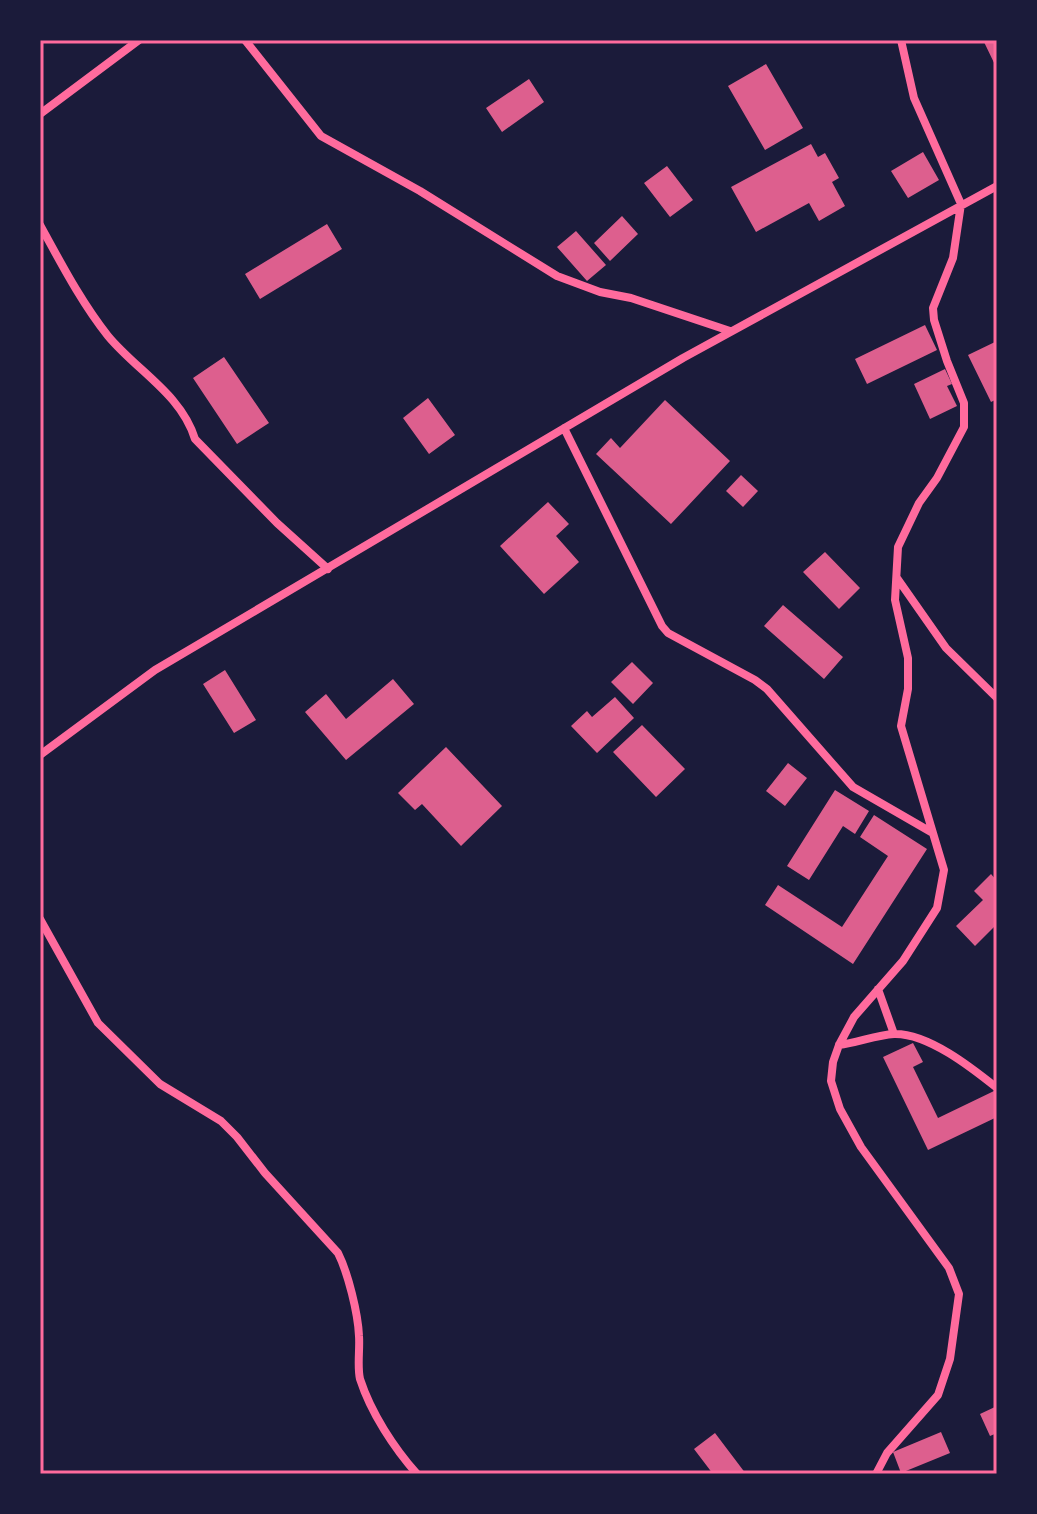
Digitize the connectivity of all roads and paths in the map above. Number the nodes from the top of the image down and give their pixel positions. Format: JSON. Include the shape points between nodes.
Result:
{"nodes":[{"id":1,"x":139,"y":40,"type":"edge"},
{"id":2,"x":245,"y":40,"type":"edge"},
{"id":3,"x":901,"y":40,"type":"edge"},
{"id":4,"x":40,"y":114,"type":"edge"},
{"id":5,"x":997,"y":186,"type":"edge"},
{"id":6,"x":961,"y":204,"type":"junction"},
{"id":7,"x":40,"y":225,"type":"edge"},
{"id":8,"x":730,"y":331,"type":"junction"},
{"id":9,"x":564,"y":428,"type":"junction"},
{"id":10,"x":328,"y":569,"type":"junction"},
{"id":11,"x":897,"y":578,"type":"junction"},
{"id":12,"x":997,"y":698,"type":"edge"},
{"id":13,"x":40,"y":755,"type":"edge"},
{"id":14,"x":932,"y":833,"type":"junction"},
{"id":15,"x":40,"y":919,"type":"edge"},
{"id":16,"x":878,"y":989,"type":"junction"},
{"id":17,"x":894,"y":1034,"type":"junction"},
{"id":18,"x":839,"y":1045,"type":"junction"},
{"id":19,"x":997,"y":1088,"type":"edge"},
{"id":20,"x":417,"y":1474,"type":"edge"},
{"id":21,"x":876,"y":1474,"type":"edge"}],
"edges":[{"from":1,"to":4,"type":"street"},
{"from":2,"to":8,"type":"street","via":[[321,136],[557,276]]},
{"from":3,"to":6,"type":"street","via":[[914,98]]},
{"from":5,"to":6,"type":"street"},
{"from":6,"to":8,"type":"street"},
{"from":6,"to":11,"type":"street","via":[[953,258],[933,308],[964,403],[964,427],[898,547]]},
{"from":7,"to":10,"type":"street","via":[[110,339],[169,394],[195,439]]},
{"from":8,"to":9,"type":"street"},
{"from":9,"to":10,"type":"street"},
{"from":9,"to":14,"type":"street","via":[[668,633],[767,689],[853,787]]},
{"from":10,"to":13,"type":"street","via":[[155,670]]},
{"from":11,"to":12,"type":"street","via":[[946,648]]},
{"from":11,"to":14,"type":"street","via":[[895,600],[908,658],[901,726]]},
{"from":14,"to":16,"type":"street","via":[[944,870],[937,908]]},
{"from":15,"to":20,"type":"street","via":[[98,1023],[160,1084],[221,1121],[338,1253],[359,1333],[359,1377],[401,1457]]},
{"from":16,"to":17,"type":"street"},
{"from":16,"to":18,"type":"street"},
{"from":17,"to":18,"type":"street"},
{"from":17,"to":19,"type":"street","via":[[918,1039],[966,1063]]},
{"from":18,"to":21,"type":"street","via":[[831,1081],[840,1109],[861,1147],[949,1268],[959,1294],[950,1359],[938,1395],[887,1453]]}]}
